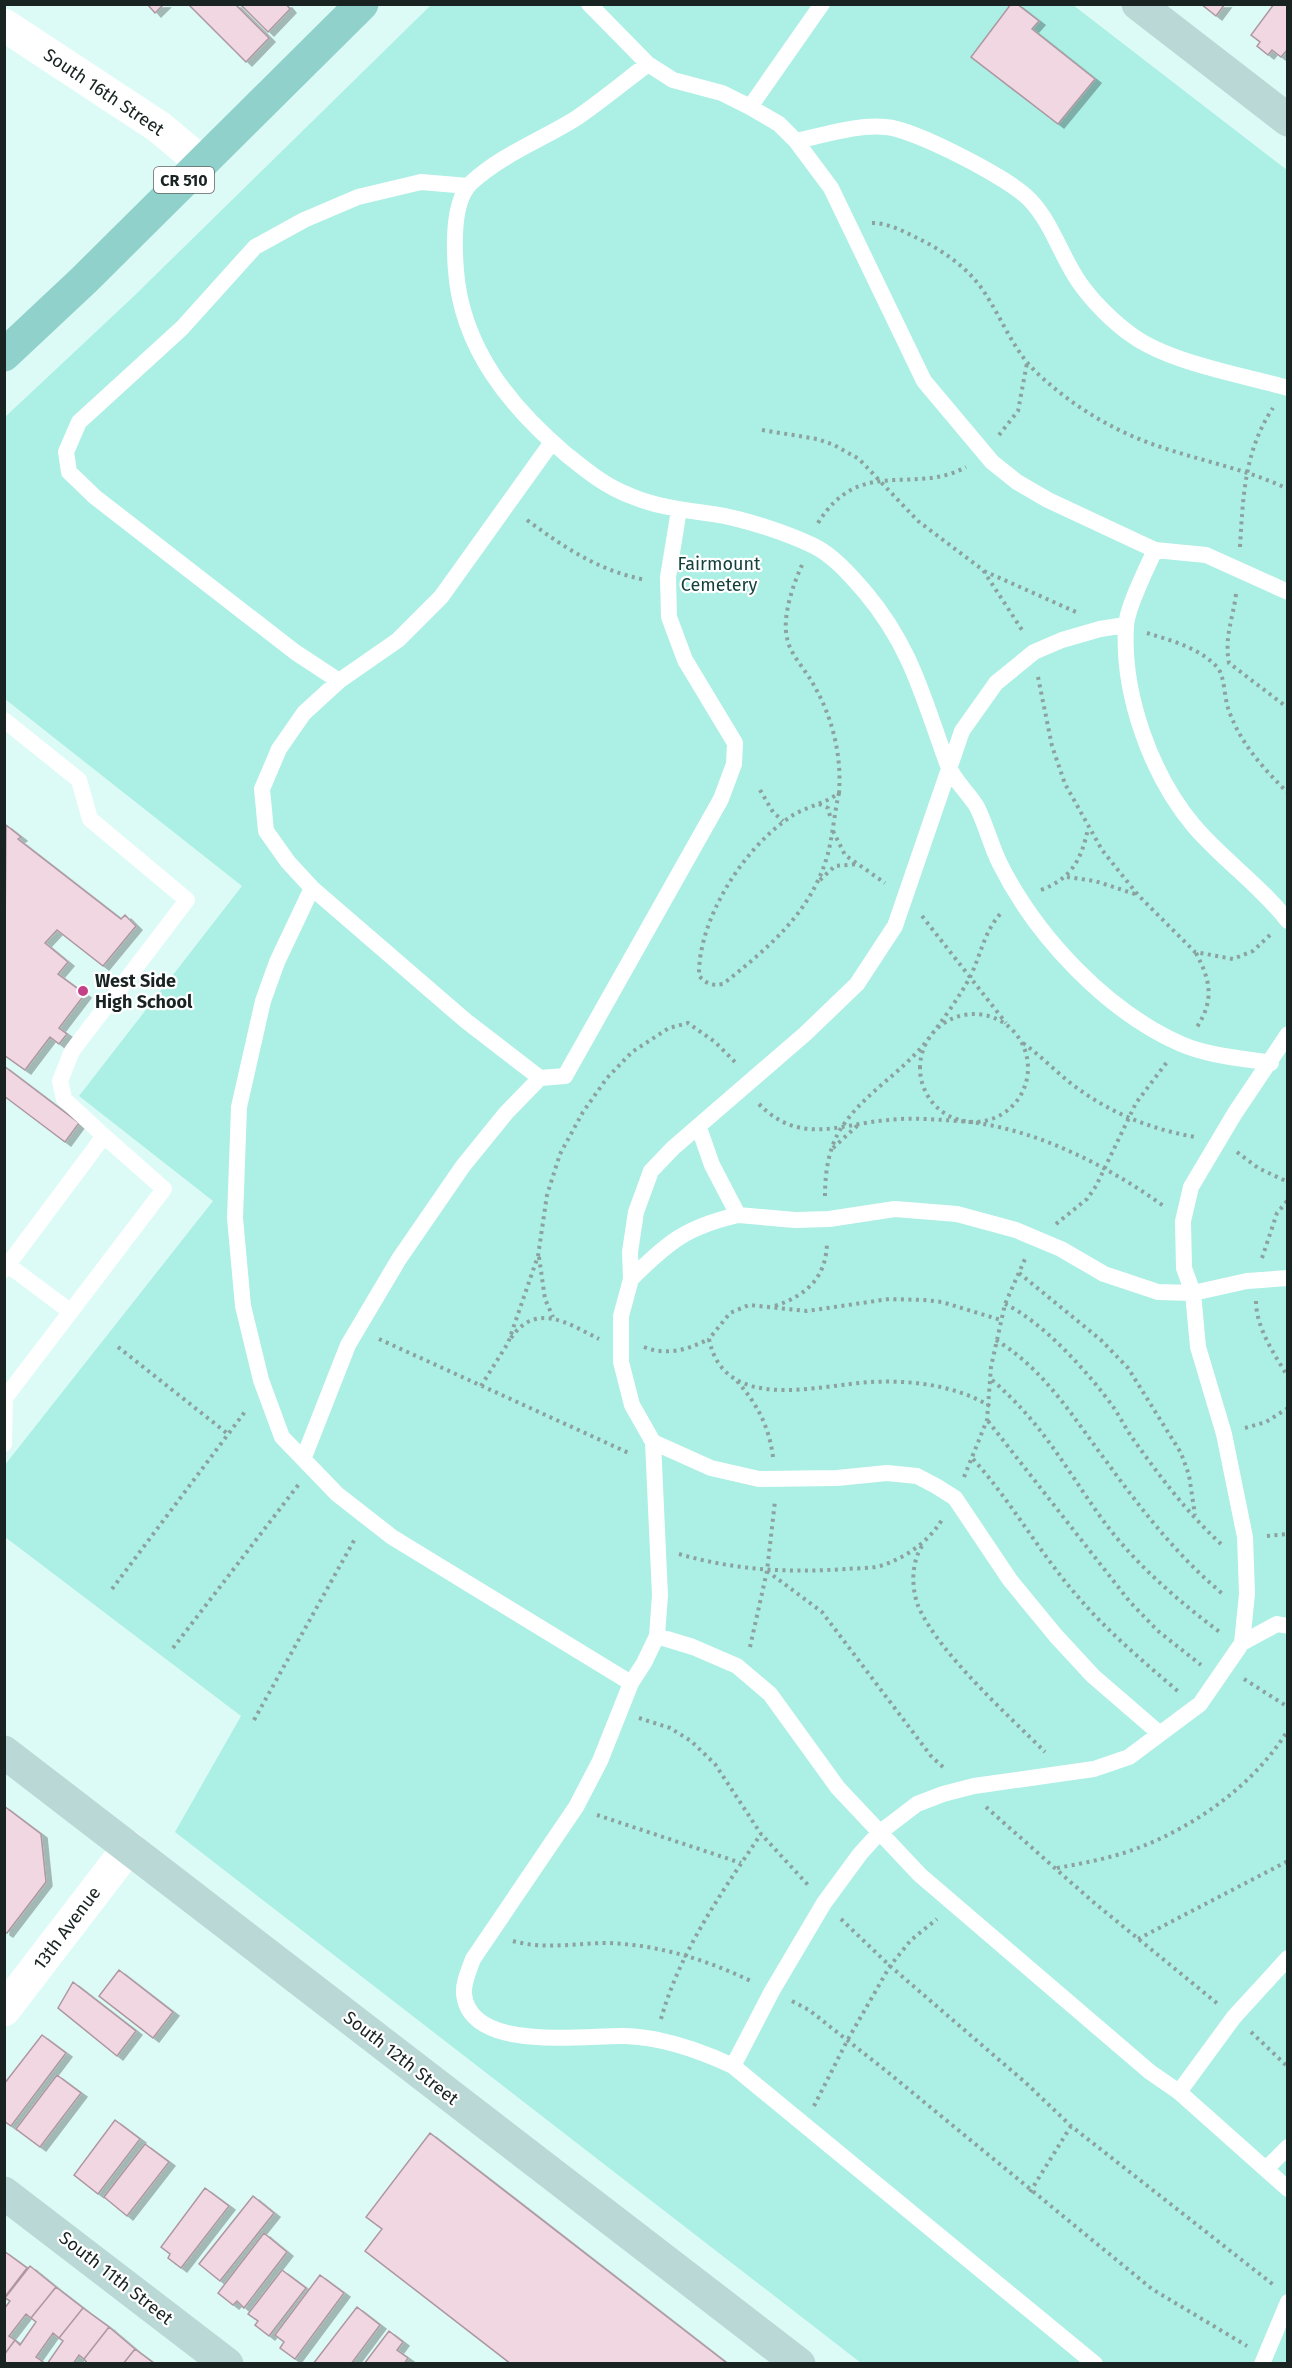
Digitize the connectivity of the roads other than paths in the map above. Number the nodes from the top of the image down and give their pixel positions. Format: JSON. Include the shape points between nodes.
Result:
{"nodes":[{"id":1,"x":362,"y":4,"type":"edge"},
{"id":2,"x":589,"y":4,"type":"edge"},
{"id":3,"x":822,"y":4,"type":"edge"},
{"id":4,"x":1138,"y":4,"type":"edge"},
{"id":5,"x":4,"y":26,"type":"edge"},
{"id":6,"x":648,"y":64,"type":"junction"},
{"id":7,"x":750,"y":107,"type":"junction"},
{"id":8,"x":1287,"y":120,"type":"edge"},
{"id":9,"x":796,"y":141,"type":"junction"},
{"id":10,"x":202,"y":162,"type":"junction"},
{"id":11,"x":468,"y":186,"type":"junction"},
{"id":12,"x":4,"y":355,"type":"edge"},
{"id":13,"x":1287,"y":388,"type":"edge"},
{"id":14,"x":552,"y":442,"type":"junction"},
{"id":15,"x":679,"y":510,"type":"junction"},
{"id":16,"x":1155,"y":550,"type":"junction"},
{"id":17,"x":1287,"y":592,"type":"edge"},
{"id":18,"x":1125,"y":625,"type":"junction"},
{"id":19,"x":339,"y":681,"type":"junction"},
{"id":20,"x":4,"y":720,"type":"edge"},
{"id":21,"x":948,"y":768,"type":"junction"},
{"id":22,"x":312,"y":888,"type":"junction"},
{"id":23,"x":1287,"y":921,"type":"edge"},
{"id":24,"x":1287,"y":1034,"type":"edge"},
{"id":25,"x":1271,"y":1063,"type":"junction"},
{"id":26,"x":540,"y":1078,"type":"junction"},
{"id":27,"x":699,"y":1128,"type":"junction"},
{"id":28,"x":104,"y":1136,"type":"junction"},
{"id":29,"x":738,"y":1215,"type":"junction"},
{"id":30,"x":6,"y":1266,"type":"edge"},
{"id":31,"x":1287,"y":1278,"type":"edge"},
{"id":32,"x":631,"y":1279,"type":"junction"},
{"id":33,"x":1193,"y":1293,"type":"junction"},
{"id":34,"x":71,"y":1312,"type":"junction"},
{"id":35,"x":5,"y":1398,"type":"edge"},
{"id":36,"x":653,"y":1442,"type":"junction"},
{"id":37,"x":4,"y":1444,"type":"edge"},
{"id":38,"x":304,"y":1457,"type":"junction"},
{"id":39,"x":1287,"y":1626,"type":"edge"},
{"id":40,"x":657,"y":1636,"type":"junction"},
{"id":41,"x":1242,"y":1642,"type":"junction"},
{"id":42,"x":631,"y":1683,"type":"junction"},
{"id":43,"x":1159,"y":1733,"type":"junction"},
{"id":44,"x":4,"y":1752,"type":"edge"},
{"id":45,"x":879,"y":1833,"type":"junction"},
{"id":46,"x":129,"y":1847,"type":"junction"},
{"id":47,"x":1287,"y":1958,"type":"edge"},
{"id":48,"x":4,"y":2010,"type":"edge"},
{"id":49,"x":733,"y":2066,"type":"junction"},
{"id":50,"x":1179,"y":2092,"type":"junction"},
{"id":51,"x":1287,"y":2147,"type":"edge"},
{"id":52,"x":1266,"y":2169,"type":"junction"},
{"id":53,"x":1287,"y":2188,"type":"edge"},
{"id":54,"x":4,"y":2193,"type":"edge"},
{"id":55,"x":1283,"y":2295,"type":"edge"},
{"id":56,"x":1264,"y":2360,"type":"edge"},
{"id":57,"x":227,"y":2364,"type":"edge"},
{"id":58,"x":799,"y":2364,"type":"edge"},
{"id":59,"x":1095,"y":2364,"type":"edge"}],
"edges":[{"from":1,"to":10,"type":"main road","number":"CR 510"},
{"from":2,"to":6,"type":"lane"},
{"from":3,"to":7,"type":"lane"},
{"from":4,"to":8,"type":"street"},
{"from":5,"to":10,"type":"street","name":"South 16th Street","via":[[159,127]]},
{"from":6,"to":7,"type":"lane","via":[[673,80],[722,93]]},
{"from":6,"to":11,"type":"lane","via":[[575,118],[523,147]]},
{"from":7,"to":9,"type":"lane","via":[[780,124]]},
{"from":9,"to":13,"type":"lane","via":[[887,126],[981,166],[1030,199],[1079,282],[1133,336],[1164,352]]},
{"from":9,"to":16,"type":"lane","via":[[831,188],[924,381],[984,454],[1017,482],[1048,500]]},
{"from":10,"to":12,"type":"main road","number":"CR 510"},
{"from":11,"to":14,"type":"lane","via":[[455,221],[454,251],[465,319],[496,381],[517,410]]},
{"from":11,"to":19,"type":"lane","via":[[421,182],[358,197],[255,247],[182,328],[79,422],[66,452],[69,472],[95,497],[295,652]]},
{"from":14,"to":15,"type":"lane","via":[[595,478],[630,496]]},
{"from":14,"to":19,"type":"lane","via":[[441,597],[398,640]]},
{"from":15,"to":21,"type":"lane","via":[[717,514],[817,547],[847,572],[883,613],[904,649],[927,702]]},
{"from":15,"to":26,"type":"lane","via":[[668,577],[669,617],[686,660],[735,742],[734,764],[721,799],[565,1076]]},
{"from":16,"to":17,"type":"lane","via":[[1206,555]]},
{"from":16,"to":18,"type":"lane"},
{"from":18,"to":21,"type":"lane","via":[[1101,628],[1034,652],[996,683],[962,731]]},
{"from":18,"to":23,"type":"lane","via":[[1137,713],[1152,761],[1195,827],[1272,901]]},
{"from":19,"to":22,"type":"lane","via":[[304,713],[279,749],[262,789],[266,831]]},
{"from":20,"to":28,"type":"lane","via":[[79,780],[90,819],[187,900],[65,1065],[60,1081],[64,1099]]},
{"from":21,"to":25,"type":"lane","via":[[976,806],[1000,864],[1035,922],[1084,976],[1134,1016],[1185,1046]]},
{"from":21,"to":27,"type":"lane","via":[[895,926],[857,984]]},
{"from":22,"to":26,"type":"lane","via":[[466,1022]]},
{"from":22,"to":38,"type":"lane","via":[[263,1001],[239,1107],[235,1218],[243,1306],[261,1380],[282,1437]]},
{"from":24,"to":25,"type":"lane"},
{"from":25,"to":33,"type":"lane","via":[[1235,1113],[1191,1187],[1183,1221],[1185,1268]]},
{"from":26,"to":38,"type":"lane","via":[[463,1166],[399,1259],[348,1345]]},
{"from":27,"to":29,"type":"lane","via":[[712,1165]]},
{"from":27,"to":32,"type":"lane","via":[[651,1171],[636,1212],[630,1252]]},
{"from":28,"to":30,"type":"lane"},
{"from":28,"to":34,"type":"lane","via":[[164,1189]]},
{"from":29,"to":32,"type":"lane","via":[[703,1223],[662,1248]]},
{"from":29,"to":33,"type":"lane","via":[[829,1219],[895,1209],[957,1214],[1016,1230],[1061,1249],[1104,1274],[1158,1292]]},
{"from":30,"to":34,"type":"lane"},
{"from":31,"to":33,"type":"lane"},
{"from":32,"to":36,"type":"lane","via":[[621,1316],[621,1362],[632,1404]]},
{"from":33,"to":41,"type":"lane","via":[[1198,1347],[1224,1434],[1245,1537],[1247,1594]]},
{"from":34,"to":35,"type":"lane"},
{"from":35,"to":37,"type":"lane"},
{"from":36,"to":40,"type":"lane","via":[[660,1595]]},
{"from":36,"to":43,"type":"lane","via":[[711,1468],[759,1479],[887,1473],[917,1476],[955,1498],[1010,1580],[1056,1636],[1093,1676]]},
{"from":38,"to":42,"type":"lane","via":[[337,1494],[392,1537]]},
{"from":39,"to":41,"type":"lane","via":[[1277,1624]]},
{"from":40,"to":42,"type":"lane"},
{"from":40,"to":45,"type":"lane","via":[[737,1666],[770,1694],[838,1788]]},
{"from":41,"to":43,"type":"lane","via":[[1200,1704]]},
{"from":42,"to":49,"type":"lane","via":[[621,1713],[576,1807],[473,1959],[464,1995],[472,2014],[489,2027],[513,2034],[655,2040]]},
{"from":43,"to":45,"type":"lane","via":[[1129,1757],[1094,1769],[965,1789],[917,1804]]},
{"from":44,"to":46,"type":"street","name":"South 12th Street"},
{"from":45,"to":49,"type":"lane","via":[[824,1903]]},
{"from":45,"to":50,"type":"lane","via":[[955,1904],[1150,2072]]},
{"from":46,"to":48,"type":"street","name":"13th Avenue"},
{"from":46,"to":58,"type":"street","name":"South 12th Street"},
{"from":47,"to":50,"type":"lane","via":[[1234,2017]]},
{"from":49,"to":59,"type":"lane"},
{"from":50,"to":52,"type":"lane"},
{"from":51,"to":52,"type":"lane"},
{"from":52,"to":53,"type":"lane"},
{"from":54,"to":57,"type":"street","name":"South 11th Street"},
{"from":55,"to":56,"type":"lane"}]}
